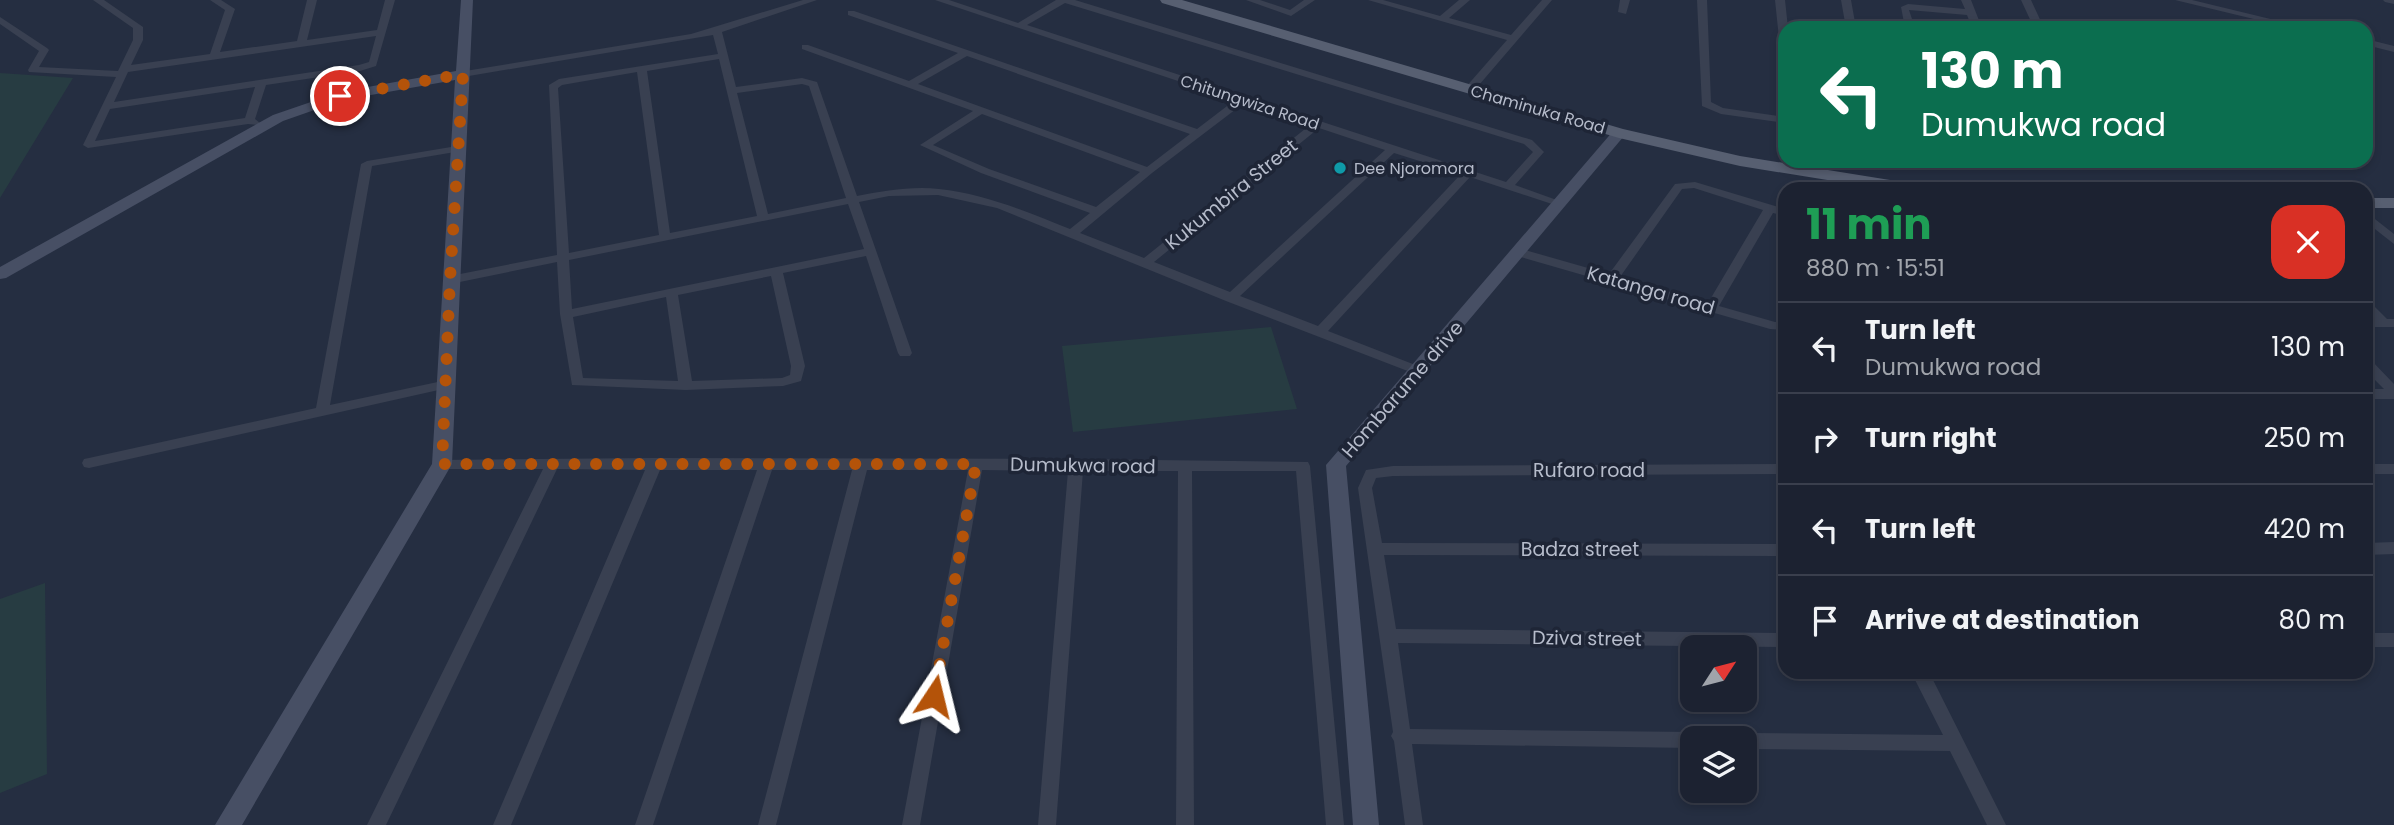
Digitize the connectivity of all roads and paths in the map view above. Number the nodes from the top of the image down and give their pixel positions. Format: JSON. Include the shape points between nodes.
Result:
{"nodes":[{"id":1,"x":98,"y":0,"type":"edge"},
{"id":2,"x":215,"y":0,"type":"edge"},
{"id":3,"x":312,"y":0,"type":"edge"},
{"id":4,"x":390,"y":0,"type":"edge"},
{"id":5,"x":467,"y":0,"type":"edge"},
{"id":6,"x":812,"y":0,"type":"edge"},
{"id":7,"x":940,"y":0,"type":"edge"},
{"id":8,"x":1064,"y":0,"type":"edge"},
{"id":9,"x":1167,"y":0,"type":"edge"},
{"id":10,"x":1251,"y":0,"type":"edge"},
{"id":11,"x":1310,"y":0,"type":"edge"},
{"id":12,"x":1373,"y":0,"type":"edge"},
{"id":13,"x":1465,"y":0,"type":"edge"},
{"id":14,"x":1547,"y":0,"type":"edge"},
{"id":15,"x":1625,"y":0,"type":"edge"},
{"id":16,"x":1702,"y":0,"type":"edge"},
{"id":17,"x":1780,"y":0,"type":"edge"},
{"id":18,"x":1846,"y":0,"type":"edge"},
{"id":19,"x":1966,"y":0,"type":"edge"},
{"id":20,"x":2026,"y":0,"type":"edge"},
{"id":21,"x":2180,"y":0,"type":"edge"},
{"id":22,"x":2388,"y":0,"type":"edge"},
{"id":23,"x":2394,"y":1,"type":"edge"},
{"id":24,"x":1391,"y":2,"type":"edge"},
{"id":25,"x":1623,"y":12,"type":"dead end"},
{"id":26,"x":1970,"y":12,"type":"junction"},
{"id":27,"x":851,"y":13,"type":"dead end"},
{"id":28,"x":1291,"y":13,"type":"junction"},
{"id":29,"x":1442,"y":19,"type":"junction"},
{"id":30,"x":0,"y":20,"type":"edge"},
{"id":31,"x":1782,"y":21,"type":"edge"},
{"id":32,"x":1849,"y":21,"type":"edge"},
{"id":33,"x":1908,"y":21,"type":"edge"},
{"id":34,"x":1973,"y":21,"type":"edge"},
{"id":35,"x":2036,"y":21,"type":"edge"},
{"id":36,"x":2272,"y":21,"type":"edge"},
{"id":37,"x":1019,"y":26,"type":"junction"},
{"id":38,"x":717,"y":31,"type":"junction"},
{"id":39,"x":382,"y":32,"type":"junction"},
{"id":40,"x":1273,"y":32,"type":"junction"},
{"id":41,"x":1513,"y":38,"type":"junction"},
{"id":42,"x":301,"y":43,"type":"junction"},
{"id":43,"x":2373,"y":44,"type":"edge"},
{"id":44,"x":804,"y":47,"type":"dead end"},
{"id":45,"x":2394,"y":49,"type":"edge"},
{"id":46,"x":964,"y":54,"type":"junction"},
{"id":47,"x":214,"y":56,"type":"junction"},
{"id":48,"x":721,"y":56,"type":"junction"},
{"id":49,"x":642,"y":69,"type":"junction"},
{"id":50,"x":125,"y":72,"type":"junction"},
{"id":51,"x":463,"y":74,"type":"junction"},
{"id":52,"x":262,"y":82,"type":"junction"},
{"id":53,"x":910,"y":85,"type":"junction"},
{"id":54,"x":1469,"y":90,"type":"junction"},
{"id":55,"x":730,"y":91,"type":"junction"},
{"id":56,"x":1243,"y":99,"type":"junction"},
{"id":57,"x":108,"y":106,"type":"junction"},
{"id":58,"x":980,"y":111,"type":"junction"},
{"id":59,"x":1778,"y":119,"type":"edge"},
{"id":60,"x":256,"y":123,"type":"junction"},
{"id":61,"x":1318,"y":124,"type":"junction"},
{"id":62,"x":1198,"y":133,"type":"junction"},
{"id":63,"x":1619,"y":133,"type":"junction"},
{"id":64,"x":457,"y":149,"type":"junction"},
{"id":65,"x":1392,"y":149,"type":"junction"},
{"id":66,"x":1778,"y":168,"type":"edge"},
{"id":67,"x":1780,"y":168,"type":"edge"},
{"id":68,"x":1148,"y":171,"type":"junction"},
{"id":69,"x":1468,"y":173,"type":"junction"},
{"id":70,"x":1870,"y":182,"type":"edge"},
{"id":71,"x":1508,"y":186,"type":"junction"},
{"id":72,"x":852,"y":200,"type":"junction"},
{"id":73,"x":1559,"y":203,"type":"junction"},
{"id":74,"x":2373,"y":203,"type":"edge"},
{"id":75,"x":2394,"y":203,"type":"edge"},
{"id":76,"x":1769,"y":209,"type":"junction"},
{"id":77,"x":1098,"y":212,"type":"junction"},
{"id":78,"x":1778,"y":212,"type":"edge"},
{"id":79,"x":763,"y":218,"type":"junction"},
{"id":80,"x":2373,"y":222,"type":"edge"},
{"id":81,"x":1071,"y":234,"type":"junction"},
{"id":82,"x":666,"y":236,"type":"junction"},
{"id":83,"x":2394,"y":240,"type":"edge"},
{"id":84,"x":869,"y":252,"type":"junction"},
{"id":85,"x":1518,"y":252,"type":"junction"},
{"id":86,"x":563,"y":256,"type":"junction"},
{"id":87,"x":1145,"y":263,"type":"junction"},
{"id":88,"x":776,"y":270,"type":"junction"},
{"id":89,"x":0,"y":274,"type":"edge"},
{"id":90,"x":1612,"y":279,"type":"junction"},
{"id":91,"x":450,"y":280,"type":"junction"},
{"id":92,"x":671,"y":292,"type":"junction"},
{"id":93,"x":1230,"y":298,"type":"junction"},
{"id":94,"x":1712,"y":307,"type":"junction"},
{"id":95,"x":2373,"y":311,"type":"edge"},
{"id":96,"x":566,"y":314,"type":"junction"},
{"id":97,"x":2389,"y":323,"type":"edge"},
{"id":98,"x":1778,"y":326,"type":"edge"},
{"id":99,"x":1319,"y":332,"type":"junction"},
{"id":100,"x":905,"y":353,"type":"dead end"},
{"id":101,"x":2373,"y":370,"type":"edge"},
{"id":102,"x":1418,"y":371,"type":"junction"},
{"id":103,"x":447,"y":384,"type":"junction"},
{"id":104,"x":686,"y":386,"type":"junction"},
{"id":105,"x":2394,"y":393,"type":"edge"},
{"id":106,"x":2373,"y":394,"type":"edge"},
{"id":107,"x":322,"y":412,"type":"junction"},
{"id":108,"x":89,"y":463,"type":"dead end"},
{"id":109,"x":655,"y":463,"type":"junction"},
{"id":110,"x":767,"y":463,"type":"junction"},
{"id":111,"x":442,"y":464,"type":"junction"},
{"id":112,"x":861,"y":464,"type":"junction"},
{"id":113,"x":976,"y":464,"type":"junction"},
{"id":114,"x":1076,"y":464,"type":"junction"},
{"id":115,"x":552,"y":465,"type":"junction"},
{"id":116,"x":1185,"y":466,"type":"junction"},
{"id":117,"x":1778,"y":469,"type":"edge"},
{"id":118,"x":2373,"y":469,"type":"edge"},
{"id":119,"x":2394,"y":469,"type":"edge"},
{"id":120,"x":2394,"y":548,"type":"edge"},
{"id":121,"x":1375,"y":549,"type":"junction"},
{"id":122,"x":2373,"y":549,"type":"edge"},
{"id":123,"x":1778,"y":550,"type":"edge"},
{"id":124,"x":1389,"y":636,"type":"junction"},
{"id":125,"x":1778,"y":640,"type":"edge"},
{"id":126,"x":2373,"y":640,"type":"edge"},
{"id":127,"x":2394,"y":640,"type":"edge"},
{"id":128,"x":1924,"y":679,"type":"edge"},
{"id":129,"x":1400,"y":736,"type":"junction"},
{"id":130,"x":1680,"y":740,"type":"edge"},
{"id":131,"x":1757,"y":741,"type":"edge"},
{"id":132,"x":1956,"y":743,"type":"junction"},
{"id":133,"x":228,"y":825,"type":"edge"},
{"id":134,"x":376,"y":825,"type":"edge"},
{"id":135,"x":502,"y":825,"type":"edge"},
{"id":136,"x":644,"y":825,"type":"edge"},
{"id":137,"x":767,"y":825,"type":"edge"},
{"id":138,"x":911,"y":825,"type":"edge"},
{"id":139,"x":1047,"y":825,"type":"edge"},
{"id":140,"x":1185,"y":825,"type":"edge"},
{"id":141,"x":1335,"y":825,"type":"edge"},
{"id":142,"x":1366,"y":825,"type":"edge"},
{"id":143,"x":1414,"y":825,"type":"edge"},
{"id":144,"x":1997,"y":825,"type":"edge"}],
"edges":[{"from":1,"to":50,"type":"street","via":[[138,27],[138,40]]},
{"from":2,"to":47,"type":"street","via":[[230,9]]},
{"from":3,"to":42,"type":"street"},
{"from":4,"to":39,"type":"street"},
{"from":5,"to":51,"type":"street"},
{"from":6,"to":38,"type":"street"},
{"from":7,"to":37,"type":"street","name":"Chitungwiza Road"},
{"from":8,"to":37,"type":"street"},
{"from":8,"to":71,"type":"street","via":[[1528,142],[1539,152]]},
{"from":9,"to":40,"type":"main road","name":"Chaminuka Road"},
{"from":10,"to":28,"type":"street"},
{"from":11,"to":28,"type":"street"},
{"from":12,"to":24,"type":"street"},
{"from":13,"to":29,"type":"street"},
{"from":14,"to":41,"type":"street"},
{"from":15,"to":25,"type":"street"},
{"from":16,"to":59,"type":"street","via":[[1706,104],[1721,111]]},
{"from":17,"to":31,"type":"street"},
{"from":18,"to":32,"type":"street"},
{"from":19,"to":26,"type":"street"},
{"from":20,"to":35,"type":"street"},
{"from":21,"to":36,"type":"street"},
{"from":22,"to":23,"type":"street"},
{"from":24,"to":29,"type":"street"},
{"from":26,"to":33,"type":"street","via":[[1908,7],[1904,9]]},
{"from":26,"to":34,"type":"street"},
{"from":27,"to":46,"type":"street"},
{"from":28,"to":40,"type":"street"},
{"from":29,"to":41,"type":"street"},
{"from":30,"to":50,"type":"street","via":[[44,51],[33,70]]},
{"from":37,"to":56,"type":"street","name":"Chitungwiza Road"},
{"from":38,"to":48,"type":"street"},
{"from":38,"to":51,"type":"street"},
{"from":39,"to":42,"type":"street"},
{"from":39,"to":52,"type":"street","via":[[373,64]]},
{"from":40,"to":54,"type":"main road","name":"Chaminuka Road"},
{"from":41,"to":54,"type":"street"},
{"from":42,"to":47,"type":"street"},
{"from":43,"to":45,"type":"street"},
{"from":44,"to":53,"type":"street"},
{"from":46,"to":53,"type":"street"},
{"from":46,"to":62,"type":"street"},
{"from":47,"to":50,"type":"street"},
{"from":48,"to":49,"type":"street"},
{"from":48,"to":55,"type":"street"},
{"from":49,"to":82,"type":"street"},
{"from":49,"to":86,"type":"street","via":[[559,82],[552,87]]},
{"from":50,"to":57,"type":"street"},
{"from":51,"to":60,"type":"street","via":[[340,96]]},
{"from":51,"to":64,"type":"street"},
{"from":52,"to":57,"type":"street"},
{"from":52,"to":60,"type":"street"},
{"from":53,"to":58,"type":"street"},
{"from":54,"to":63,"type":"main road","name":"Chaminuka Road"},
{"from":55,"to":72,"type":"street","via":[[802,81],[813,85]]},
{"from":55,"to":79,"type":"street"},
{"from":56,"to":61,"type":"street","name":"Chitungwiza Road"},
{"from":56,"to":62,"type":"street"},
{"from":57,"to":60,"type":"street","via":[[88,145]]},
{"from":58,"to":68,"type":"street"},
{"from":58,"to":77,"type":"street","via":[[925,145]]},
{"from":60,"to":89,"type":"street"},
{"from":61,"to":65,"type":"street","name":"Chitungwiza Road"},
{"from":61,"to":87,"type":"street","name":"Kukumbira Street"},
{"from":62,"to":68,"type":"street"},
{"from":63,"to":66,"type":"main road","name":"Chaminuka Road"},
{"from":63,"to":73,"type":"street","name":"Hombarume drive"},
{"from":64,"to":91,"type":"street"},
{"from":64,"to":107,"type":"street","via":[[367,164]]},
{"from":65,"to":69,"type":"street","name":"Chitungwiza Road"},
{"from":65,"to":93,"type":"street"},
{"from":67,"to":70,"type":"main road","name":"Chaminuka Road"},
{"from":68,"to":77,"type":"street"},
{"from":69,"to":71,"type":"street","name":"Chitungwiza Road"},
{"from":69,"to":99,"type":"street"},
{"from":71,"to":73,"type":"street","name":"Chitungwiza Road"},
{"from":72,"to":79,"type":"street"},
{"from":72,"to":81,"type":"street","via":[[889,193],[938,192],[1000,205]]},
{"from":72,"to":84,"type":"street"},
{"from":73,"to":85,"type":"street","name":"Hombarume drive"},
{"from":74,"to":75,"type":"main road"},
{"from":76,"to":78,"type":"street"},
{"from":76,"to":90,"type":"street","via":[[1690,184],[1679,186]]},
{"from":76,"to":94,"type":"street"},
{"from":77,"to":81,"type":"street"},
{"from":79,"to":82,"type":"street"},
{"from":80,"to":83,"type":"street"},
{"from":81,"to":87,"type":"street"},
{"from":82,"to":86,"type":"street"},
{"from":84,"to":88,"type":"street"},
{"from":84,"to":100,"type":"street"},
{"from":85,"to":90,"type":"street","name":"Katanga road"},
{"from":85,"to":102,"type":"street","name":"Hombarume drive"},
{"from":86,"to":91,"type":"street"},
{"from":86,"to":96,"type":"street"},
{"from":87,"to":93,"type":"street"},
{"from":88,"to":92,"type":"street"},
{"from":88,"to":104,"type":"street","via":[[798,366],[796,378]]},
{"from":90,"to":94,"type":"street","name":"Katanga road"},
{"from":91,"to":103,"type":"street"},
{"from":92,"to":96,"type":"street"},
{"from":92,"to":104,"type":"street"},
{"from":93,"to":99,"type":"street"},
{"from":94,"to":98,"type":"street","name":"Katanga road"},
{"from":95,"to":97,"type":"street"},
{"from":96,"to":104,"type":"street","via":[[577,382]]},
{"from":99,"to":102,"type":"street"},
{"from":101,"to":105,"type":"street"},
{"from":102,"to":142,"type":"street","name":"Hombarume drive","via":[[1336,466]]},
{"from":103,"to":107,"type":"street"},
{"from":103,"to":111,"type":"street"},
{"from":105,"to":106,"type":"street"},
{"from":107,"to":108,"type":"street"},
{"from":109,"to":110,"type":"street","name":"Dumukwa road"},
{"from":109,"to":115,"type":"street","name":"Dumukwa road"},
{"from":109,"to":135,"type":"street"},
{"from":110,"to":112,"type":"street","name":"Dumukwa road"},
{"from":110,"to":136,"type":"street"},
{"from":111,"to":115,"type":"street","name":"Dumukwa road"},
{"from":111,"to":133,"type":"street"},
{"from":112,"to":113,"type":"street","name":"Dumukwa road"},
{"from":112,"to":137,"type":"street"},
{"from":113,"to":114,"type":"street","name":"Dumukwa road"},
{"from":113,"to":138,"type":"street"},
{"from":114,"to":116,"type":"street","name":"Dumukwa road"},
{"from":114,"to":139,"type":"street"},
{"from":115,"to":134,"type":"street"},
{"from":116,"to":140,"type":"street"},
{"from":116,"to":141,"type":"street","name":"Dumukwa road","via":[[1303,466]]},
{"from":117,"to":121,"type":"street","name":"Rufaro road","via":[[1371,474],[1365,488]]},
{"from":118,"to":119,"type":"street"},
{"from":120,"to":122,"type":"street"},
{"from":121,"to":123,"type":"street","name":"Badza street"},
{"from":121,"to":124,"type":"street"},
{"from":124,"to":125,"type":"street","name":"Dziva street"},
{"from":124,"to":129,"type":"street"},
{"from":126,"to":127,"type":"street"},
{"from":128,"to":132,"type":"street"},
{"from":129,"to":130,"type":"street"},
{"from":129,"to":143,"type":"street"},
{"from":131,"to":132,"type":"street"},
{"from":132,"to":144,"type":"street"}]}
